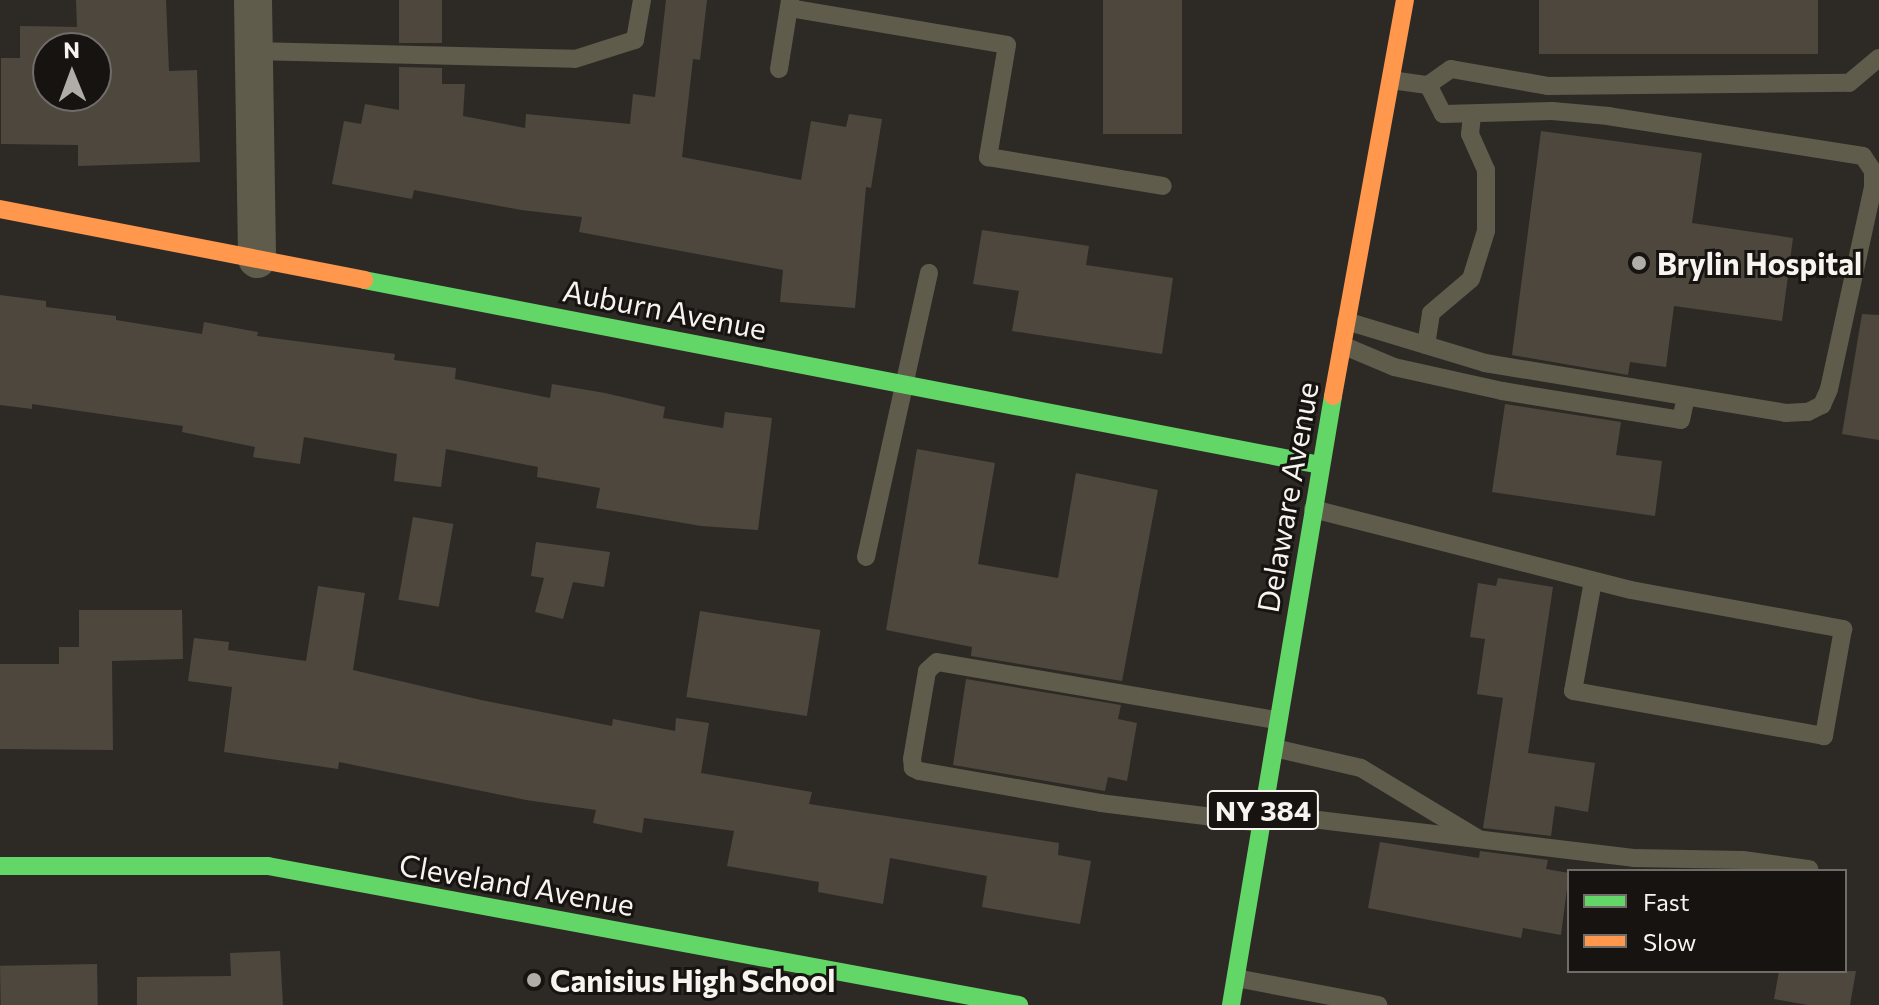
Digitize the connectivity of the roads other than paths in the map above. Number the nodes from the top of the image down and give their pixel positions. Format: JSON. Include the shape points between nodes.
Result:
{"nodes":[{"id":1,"x":253,"y":0,"type":"edge"},
{"id":2,"x":642,"y":0,"type":"edge"},
{"id":3,"x":1405,"y":0,"type":"edge"},
{"id":4,"x":790,"y":4,"type":"edge"},
{"id":5,"x":254,"y":51,"type":"junction"},
{"id":6,"x":1879,"y":58,"type":"edge"},
{"id":7,"x":779,"y":69,"type":"dead end"},
{"id":8,"x":1391,"y":80,"type":"junction"},
{"id":9,"x":1428,"y":85,"type":"junction"},
{"id":10,"x":1472,"y":116,"type":"junction"},
{"id":11,"x":1163,"y":186,"type":"dead end"},
{"id":12,"x":0,"y":209,"type":"edge"},
{"id":13,"x":257,"y":259,"type":"junction"},
{"id":14,"x":929,"y":273,"type":"dead end"},
{"id":15,"x":1346,"y":321,"type":"junction"},
{"id":16,"x":1342,"y":345,"type":"junction"},
{"id":17,"x":1426,"y":345,"type":"junction"},
{"id":18,"x":907,"y":385,"type":"junction"},
{"id":19,"x":1686,"y":397,"type":"junction"},
{"id":20,"x":1320,"y":465,"type":"junction"},
{"id":21,"x":1313,"y":509,"type":"junction"},
{"id":22,"x":866,"y":557,"type":"dead end"},
{"id":23,"x":1593,"y":581,"type":"junction"},
{"id":24,"x":1278,"y":720,"type":"junction"},
{"id":25,"x":1274,"y":748,"type":"junction"},
{"id":26,"x":1262,"y":818,"type":"junction"},
{"id":27,"x":1480,"y":839,"type":"junction"},
{"id":28,"x":0,"y":866,"type":"edge"},
{"id":29,"x":1809,"y":869,"type":"dead end"},
{"id":30,"x":1236,"y":978,"type":"junction"},
{"id":31,"x":1019,"y":1005,"type":"edge"},
{"id":32,"x":1231,"y":1005,"type":"edge"},
{"id":33,"x":1378,"y":1005,"type":"edge"}],
"edges":[{"from":1,"to":5,"type":"street"},
{"from":2,"to":5,"type":"lane","via":[[635,40],[575,59]]},
{"from":3,"to":8,"type":"street","name":"Delaware Avenue","number":"NY 384"},
{"from":4,"to":7,"type":"lane"},
{"from":4,"to":11,"type":"lane","via":[[1007,45],[988,157]]},
{"from":5,"to":13,"type":"street"},
{"from":6,"to":9,"type":"lane","via":[[1849,83],[1548,86],[1451,69]]},
{"from":8,"to":9,"type":"lane"},
{"from":8,"to":15,"type":"street","name":"Delaware Avenue","number":"NY 384"},
{"from":9,"to":10,"type":"lane","via":[[1443,114]]},
{"from":10,"to":17,"type":"lane","via":[[1470,134],[1486,170],[1486,231],[1471,279],[1431,313]]},
{"from":10,"to":19,"type":"lane","via":[[1552,111],[1609,116],[1863,156],[1873,171],[1873,187],[1822,405],[1786,413]]},
{"from":12,"to":13,"type":"street","name":"Auburn Avenue"},
{"from":13,"to":18,"type":"street","name":"Auburn Avenue"},
{"from":14,"to":18,"type":"lane"},
{"from":15,"to":16,"type":"street","name":"Delaware Avenue","number":"NY 384"},
{"from":15,"to":17,"type":"lane"},
{"from":16,"to":19,"type":"lane","via":[[1394,367],[1502,391],[1681,420]]},
{"from":16,"to":20,"type":"street","name":"Delaware Avenue","number":"NY 384"},
{"from":17,"to":19,"type":"lane","via":[[1485,363]]},
{"from":18,"to":20,"type":"street","name":"Auburn Avenue"},
{"from":18,"to":22,"type":"lane"},
{"from":20,"to":21,"type":"street","name":"Delaware Avenue","number":"NY 384"},
{"from":21,"to":23,"type":"lane"},
{"from":21,"to":24,"type":"street","name":"Delaware Avenue","number":"NY 384"},
{"from":23,"to":23,"type":"lane","via":[[1843,629],[1824,736],[1573,691]]},
{"from":24,"to":25,"type":"street","name":"Delaware Avenue","number":"NY 384"},
{"from":24,"to":26,"type":"lane","via":[[937,662],[927,671],[912,759],[919,771],[1101,803]]},
{"from":25,"to":26,"type":"street","name":"Delaware Avenue","number":"NY 384"},
{"from":25,"to":27,"type":"lane","via":[[1361,768]]},
{"from":26,"to":27,"type":"lane"},
{"from":26,"to":30,"type":"street","name":"Delaware Avenue","number":"NY 384"},
{"from":27,"to":29,"type":"lane","via":[[1633,858],[1743,860]]},
{"from":28,"to":31,"type":"street","name":"Cleveland Avenue","via":[[268,866]]},
{"from":30,"to":32,"type":"street","name":"Delaware Avenue","number":"NY 384"},
{"from":30,"to":33,"type":"lane"}]}
